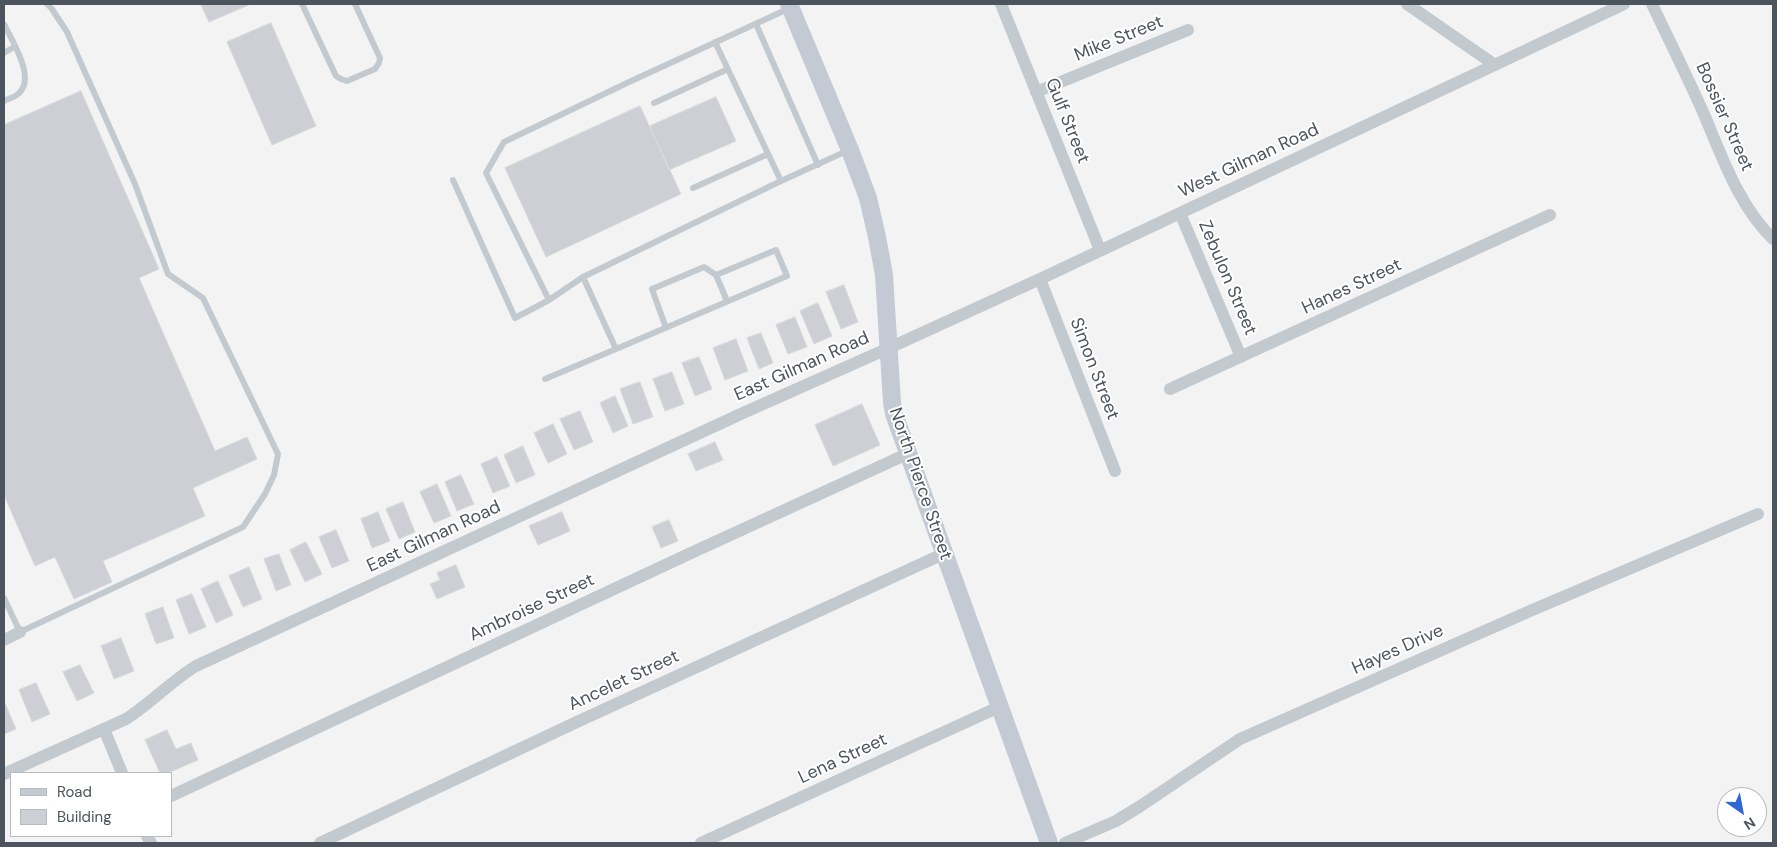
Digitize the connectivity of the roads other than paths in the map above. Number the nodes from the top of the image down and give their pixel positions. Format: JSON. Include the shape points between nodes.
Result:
{"nodes":[{"id":1,"x":47,"y":4,"type":"edge"},
{"id":2,"x":302,"y":4,"type":"edge"},
{"id":3,"x":355,"y":4,"type":"edge"},
{"id":4,"x":1001,"y":4,"type":"edge"},
{"id":5,"x":1407,"y":4,"type":"edge"},
{"id":6,"x":1624,"y":4,"type":"edge"},
{"id":7,"x":1652,"y":4,"type":"edge"},
{"id":8,"x":790,"y":6,"type":"edge"},
{"id":9,"x":4,"y":24,"type":"edge"},
{"id":10,"x":756,"y":24,"type":"junction"},
{"id":11,"x":1188,"y":30,"type":"dead end"},
{"id":12,"x":715,"y":42,"type":"junction"},
{"id":13,"x":14,"y":47,"type":"junction"},
{"id":14,"x":4,"y":52,"type":"edge"},
{"id":15,"x":1495,"y":65,"type":"junction"},
{"id":16,"x":728,"y":69,"type":"junction"},
{"id":17,"x":1036,"y":92,"type":"junction"},
{"id":18,"x":4,"y":101,"type":"edge"},
{"id":19,"x":654,"y":103,"type":"dead end"},
{"id":20,"x":850,"y":150,"type":"junction"},
{"id":21,"x":768,"y":154,"type":"junction"},
{"id":22,"x":818,"y":164,"type":"junction"},
{"id":23,"x":453,"y":180,"type":"dead end"},
{"id":24,"x":781,"y":181,"type":"junction"},
{"id":25,"x":693,"y":188,"type":"dead end"},
{"id":26,"x":1180,"y":212,"type":"junction"},
{"id":27,"x":1550,"y":215,"type":"dead end"},
{"id":28,"x":1773,"y":239,"type":"edge"},
{"id":29,"x":1100,"y":250,"type":"junction"},
{"id":30,"x":716,"y":275,"type":"junction"},
{"id":31,"x":583,"y":277,"type":"junction"},
{"id":32,"x":1040,"y":279,"type":"junction"},
{"id":33,"x":548,"y":300,"type":"junction"},
{"id":34,"x":727,"y":301,"type":"junction"},
{"id":35,"x":666,"y":328,"type":"junction"},
{"id":36,"x":889,"y":348,"type":"junction"},
{"id":37,"x":616,"y":349,"type":"junction"},
{"id":38,"x":1241,"y":357,"type":"junction"},
{"id":39,"x":545,"y":379,"type":"dead end"},
{"id":40,"x":1170,"y":389,"type":"dead end"},
{"id":41,"x":908,"y":454,"type":"junction"},
{"id":42,"x":1114,"y":471,"type":"dead end"},
{"id":43,"x":1758,"y":514,"type":"dead end"},
{"id":44,"x":944,"y":554,"type":"junction"},
{"id":45,"x":4,"y":598,"type":"edge"},
{"id":46,"x":20,"y":632,"type":"junction"},
{"id":47,"x":4,"y":640,"type":"edge"},
{"id":48,"x":999,"y":707,"type":"junction"},
{"id":49,"x":104,"y":729,"type":"junction"},
{"id":50,"x":122,"y":772,"type":"edge"},
{"id":51,"x":4,"y":774,"type":"edge"},
{"id":52,"x":172,"y":796,"type":"edge"},
{"id":53,"x":320,"y":843,"type":"edge"},
{"id":54,"x":701,"y":843,"type":"edge"},
{"id":55,"x":1049,"y":843,"type":"edge"},
{"id":56,"x":1065,"y":843,"type":"edge"}],
"edges":[{"from":1,"to":46,"type":"lane","via":[[67,32],[135,184],[168,274],[203,298],[278,454],[274,475],[265,494],[243,527]]},
{"from":2,"to":3,"type":"lane","via":[[336,76],[347,81],[375,68],[380,58]]},
{"from":4,"to":17,"type":"street","name":"Gulf Street"},
{"from":5,"to":15,"type":"street"},
{"from":6,"to":15,"type":"street","name":"West Gilman Road"},
{"from":7,"to":28,"type":"street","name":"Bossier Street","via":[[1736,186],[1762,229]]},
{"from":8,"to":10,"type":"lane"},
{"from":8,"to":20,"type":"street","name":"North Pierce Street"},
{"from":9,"to":13,"type":"lane"},
{"from":10,"to":12,"type":"lane"},
{"from":10,"to":22,"type":"lane"},
{"from":11,"to":17,"type":"street","name":"Mike Street"},
{"from":12,"to":16,"type":"lane"},
{"from":12,"to":33,"type":"lane","via":[[504,142],[486,173]]},
{"from":13,"to":14,"type":"lane"},
{"from":13,"to":18,"type":"lane","via":[[25,71],[25,83],[19,94]]},
{"from":15,"to":26,"type":"street","name":"West Gilman Road"},
{"from":16,"to":19,"type":"lane"},
{"from":16,"to":21,"type":"lane"},
{"from":17,"to":29,"type":"street","name":"Gulf Street"},
{"from":20,"to":22,"type":"lane"},
{"from":20,"to":36,"type":"street","name":"North Pierce Street","via":[[868,198],[877,237],[884,275]]},
{"from":21,"to":24,"type":"lane"},
{"from":21,"to":25,"type":"lane"},
{"from":22,"to":24,"type":"lane"},
{"from":23,"to":33,"type":"lane","via":[[515,318]]},
{"from":24,"to":31,"type":"lane"},
{"from":26,"to":29,"type":"street","name":"West Gilman Road"},
{"from":26,"to":38,"type":"street","name":"Zebulon Street"},
{"from":27,"to":38,"type":"street","name":"Hanes Street"},
{"from":29,"to":32,"type":"street","name":"West Gilman Road"},
{"from":30,"to":34,"type":"lane"},
{"from":30,"to":34,"type":"lane","via":[[776,250],[787,276]]},
{"from":30,"to":35,"type":"lane","via":[[704,267],[652,289]]},
{"from":31,"to":33,"type":"lane"},
{"from":31,"to":37,"type":"lane"},
{"from":32,"to":36,"type":"street","name":"West Gilman Road"},
{"from":32,"to":42,"type":"street","name":"Simon Street"},
{"from":34,"to":35,"type":"lane"},
{"from":35,"to":37,"type":"lane"},
{"from":36,"to":41,"type":"street","name":"North Pierce Street","via":[[894,414]]},
{"from":36,"to":49,"type":"street","name":"East Gilman Road","via":[[196,666],[139,710]]},
{"from":37,"to":39,"type":"lane"},
{"from":38,"to":40,"type":"street","name":"Hanes Street"},
{"from":41,"to":44,"type":"street","name":"North Pierce Street"},
{"from":41,"to":52,"type":"street","name":"Ambroise Street"},
{"from":43,"to":56,"type":"street","name":"Hayes Drive","via":[[1240,739],[1139,808]]},
{"from":44,"to":48,"type":"street","name":"North Pierce Street"},
{"from":44,"to":53,"type":"street","name":"Ancelet Street"},
{"from":45,"to":46,"type":"lane"},
{"from":46,"to":47,"type":"street"},
{"from":48,"to":54,"type":"street","name":"Lena Street"},
{"from":48,"to":55,"type":"street","name":"North Pierce Street"},
{"from":49,"to":50,"type":"street"},
{"from":49,"to":51,"type":"street","name":"East Gilman Road"}]}
